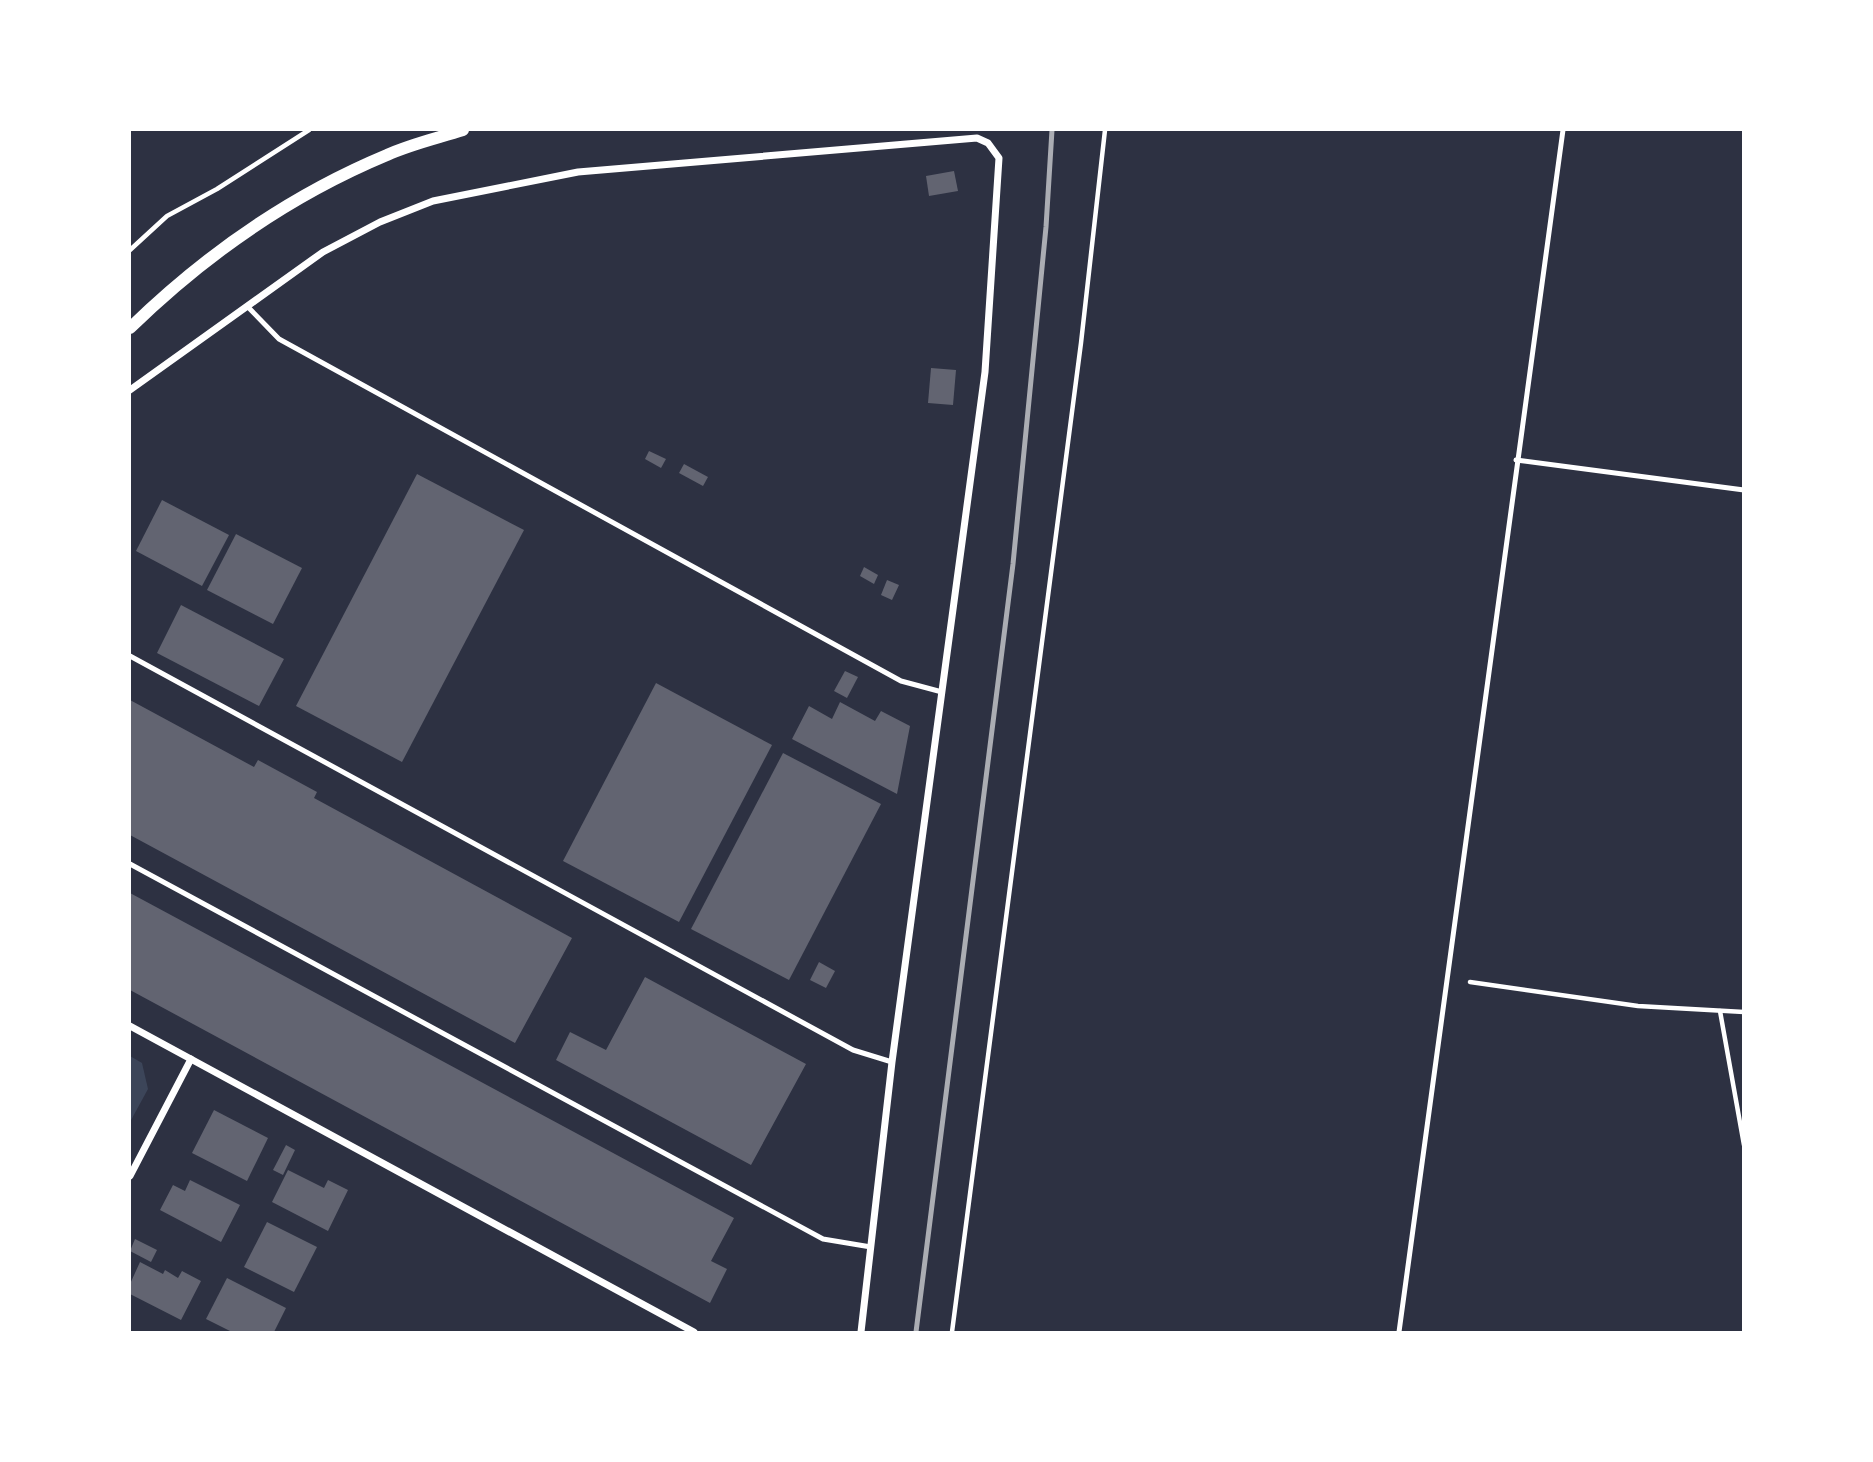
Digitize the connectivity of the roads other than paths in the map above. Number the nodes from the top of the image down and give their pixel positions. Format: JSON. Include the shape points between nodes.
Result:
{"nodes":[{"id":1,"x":463,"y":130,"type":"edge"},
{"id":2,"x":1563,"y":130,"type":"edge"},
{"id":3,"x":246,"y":304,"type":"junction"},
{"id":4,"x":130,"y":328,"type":"edge"},
{"id":5,"x":130,"y":390,"type":"edge"},
{"id":6,"x":1516,"y":460,"type":"junction"},
{"id":7,"x":1744,"y":490,"type":"edge"},
{"id":8,"x":130,"y":656,"type":"edge"},
{"id":9,"x":942,"y":692,"type":"junction"},
{"id":10,"x":130,"y":864,"type":"edge"},
{"id":11,"x":130,"y":1026,"type":"edge"},
{"id":12,"x":191,"y":1059,"type":"junction"},
{"id":13,"x":892,"y":1062,"type":"junction"},
{"id":14,"x":130,"y":1177,"type":"edge"},
{"id":15,"x":871,"y":1247,"type":"junction"},
{"id":16,"x":694,"y":1332,"type":"edge"},
{"id":17,"x":860,"y":1332,"type":"edge"},
{"id":18,"x":1399,"y":1332,"type":"edge"}],
"edges":[{"from":1,"to":4,"type":"street","via":[[388,154],[304,194],[202,263]]},
{"from":2,"to":6,"type":"lane"},
{"from":3,"to":5,"type":"street"},
{"from":3,"to":9,"type":"lane","via":[[279,339],[444,432],[901,681]]},
{"from":3,"to":9,"type":"street","via":[[323,252],[380,222],[433,201],[502,185],[578,172],[977,138],[988,143],[999,158],[985,372]]},
{"from":6,"to":7,"type":"lane"},
{"from":6,"to":18,"type":"lane"},
{"from":8,"to":13,"type":"lane","via":[[853,1049]]},
{"from":9,"to":13,"type":"street"},
{"from":10,"to":15,"type":"lane","via":[[823,1239]]},
{"from":11,"to":12,"type":"street"},
{"from":12,"to":14,"type":"street"},
{"from":12,"to":16,"type":"street"},
{"from":13,"to":15,"type":"street"},
{"from":15,"to":17,"type":"street"}]}
